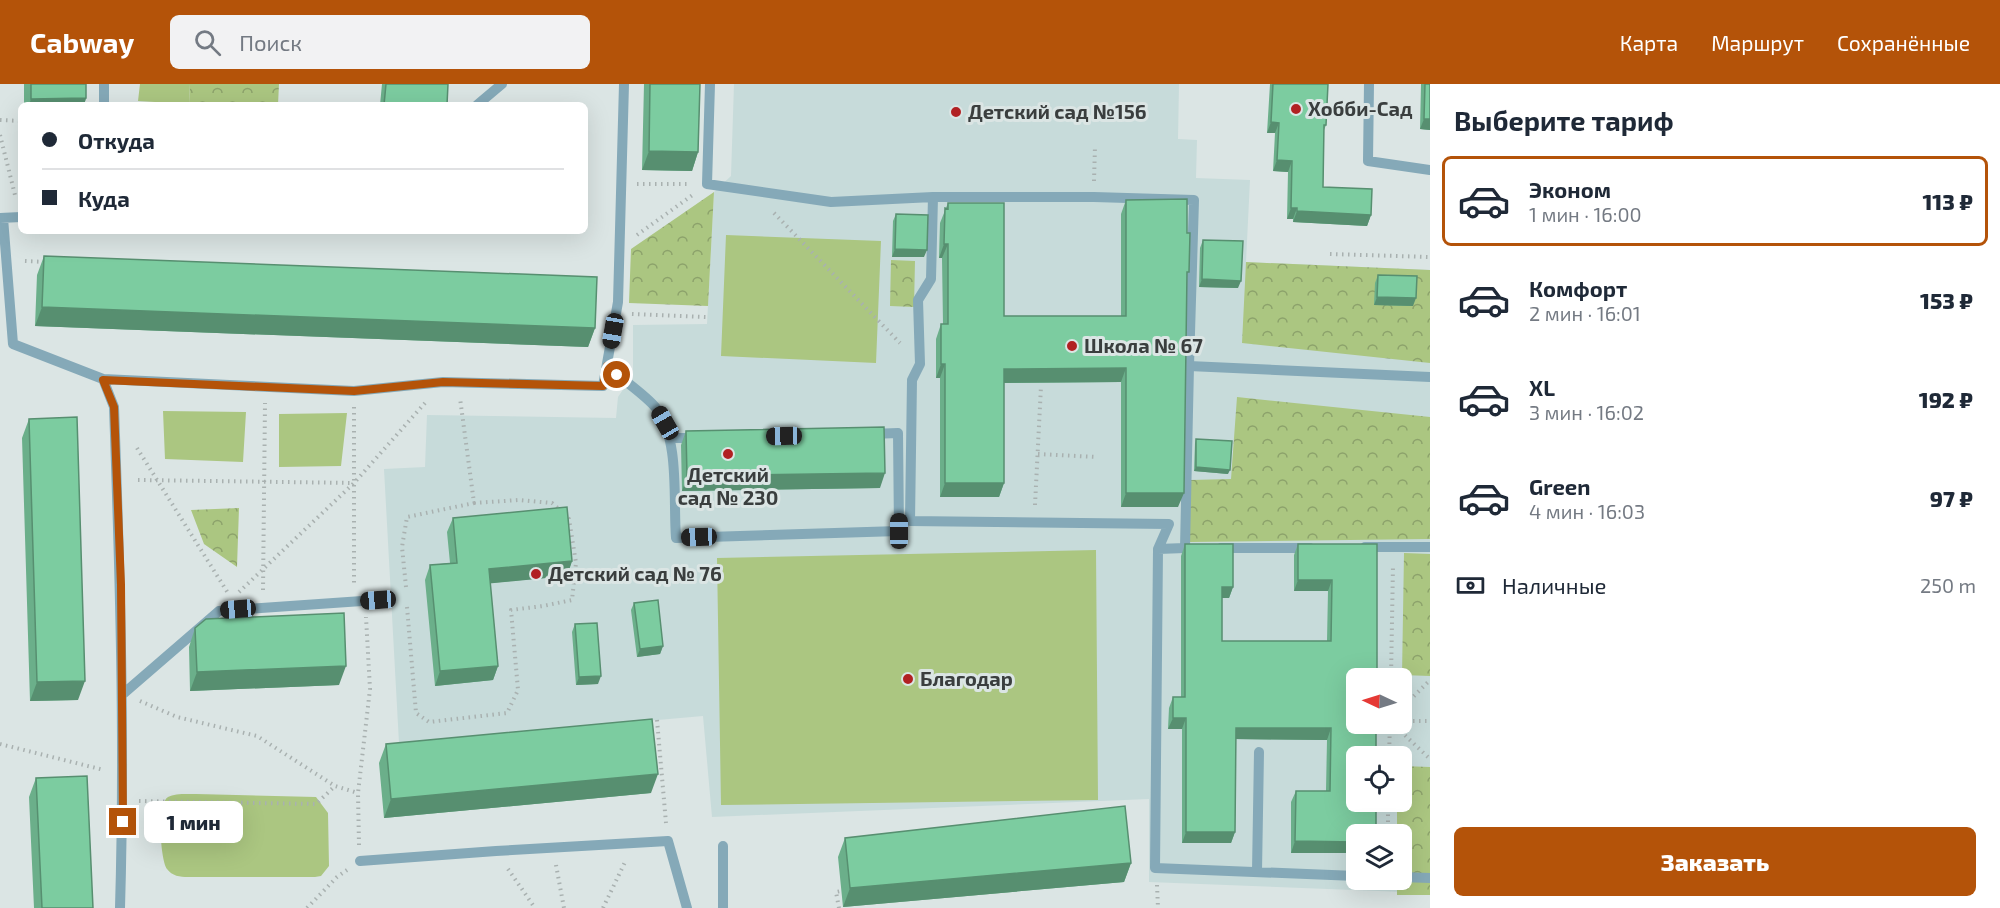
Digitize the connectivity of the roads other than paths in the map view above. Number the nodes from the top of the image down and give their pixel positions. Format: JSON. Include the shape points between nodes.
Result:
{"nodes":[{"id":1,"x":104,"y":84,"type":"edge"},
{"id":2,"x":502,"y":84,"type":"edge"},
{"id":3,"x":624,"y":84,"type":"edge"},
{"id":4,"x":710,"y":84,"type":"edge"},
{"id":5,"x":1369,"y":84,"type":"edge"},
{"id":6,"x":104,"y":102,"type":"edge"},
{"id":7,"x":481,"y":102,"type":"edge"},
{"id":8,"x":1430,"y":171,"type":"edge"},
{"id":9,"x":933,"y":197,"type":"junction"},
{"id":10,"x":18,"y":217,"type":"edge"},
{"id":11,"x":1,"y":218,"type":"edge"},
{"id":12,"x":607,"y":366,"type":"junction"},
{"id":13,"x":1189,"y":366,"type":"junction"},
{"id":14,"x":1430,"y":377,"type":"edge"},
{"id":15,"x":103,"y":380,"type":"junction"},
{"id":16,"x":862,"y":434,"type":"edge"},
{"id":17,"x":670,"y":438,"type":"junction"},
{"id":18,"x":706,"y":438,"type":"edge"},
{"id":19,"x":1324,"y":547,"type":"edge"},
{"id":20,"x":1358,"y":547,"type":"edge"},
{"id":21,"x":1208,"y":548,"type":"edge"},
{"id":22,"x":1430,"y":548,"type":"edge"},
{"id":23,"x":1158,"y":549,"type":"junction"},
{"id":24,"x":391,"y":599,"type":"dead end"},
{"id":25,"x":123,"y":694,"type":"junction"},
{"id":26,"x":1259,"y":752,"type":"dead end"},
{"id":27,"x":723,"y":846,"type":"dead end"},
{"id":28,"x":360,"y":861,"type":"road end"},
{"id":29,"x":1257,"y":872,"type":"junction"},
{"id":30,"x":1346,"y":876,"type":"edge"},
{"id":31,"x":1412,"y":878,"type":"edge"},
{"id":32,"x":1430,"y":878,"type":"edge"},
{"id":33,"x":120,"y":908,"type":"edge"},
{"id":34,"x":687,"y":908,"type":"edge"},
{"id":35,"x":723,"y":908,"type":"edge"}],
"edges":[{"from":1,"to":6,"type":"lane"},
{"from":2,"to":7,"type":"lane"},
{"from":3,"to":12,"type":"lane","via":[[618,302]]},
{"from":4,"to":9,"type":"lane","via":[[707,184],[831,202]]},
{"from":5,"to":8,"type":"lane","via":[[1368,161]]},
{"from":9,"to":13,"type":"lane","via":[[1194,200]]},
{"from":9,"to":23,"type":"lane","via":[[931,279],[918,300],[920,364],[912,380],[910,521],[1169,524]]},
{"from":10,"to":11,"type":"lane"},
{"from":11,"to":15,"type":"lane","via":[[13,344]]},
{"from":12,"to":15,"type":"lane","via":[[603,386],[443,382],[354,391]]},
{"from":12,"to":17,"type":"lane","via":[[655,406]]},
{"from":13,"to":14,"type":"lane"},
{"from":13,"to":23,"type":"lane","via":[[1190,548]]},
{"from":15,"to":25,"type":"lane","via":[[114,407]]},
{"from":16,"to":17,"type":"lane","via":[[898,433],[899,531],[676,538]]},
{"from":17,"to":18,"type":"lane"},
{"from":19,"to":21,"type":"lane"},
{"from":20,"to":22,"type":"lane"},
{"from":23,"to":29,"type":"lane","via":[[1155,868]]},
{"from":24,"to":25,"type":"lane","via":[[219,611]]},
{"from":25,"to":33,"type":"lane"},
{"from":26,"to":29,"type":"lane"},
{"from":27,"to":35,"type":"lane"},
{"from":28,"to":34,"type":"lane","via":[[668,842]]},
{"from":29,"to":30,"type":"lane"},
{"from":31,"to":32,"type":"lane"}]}
